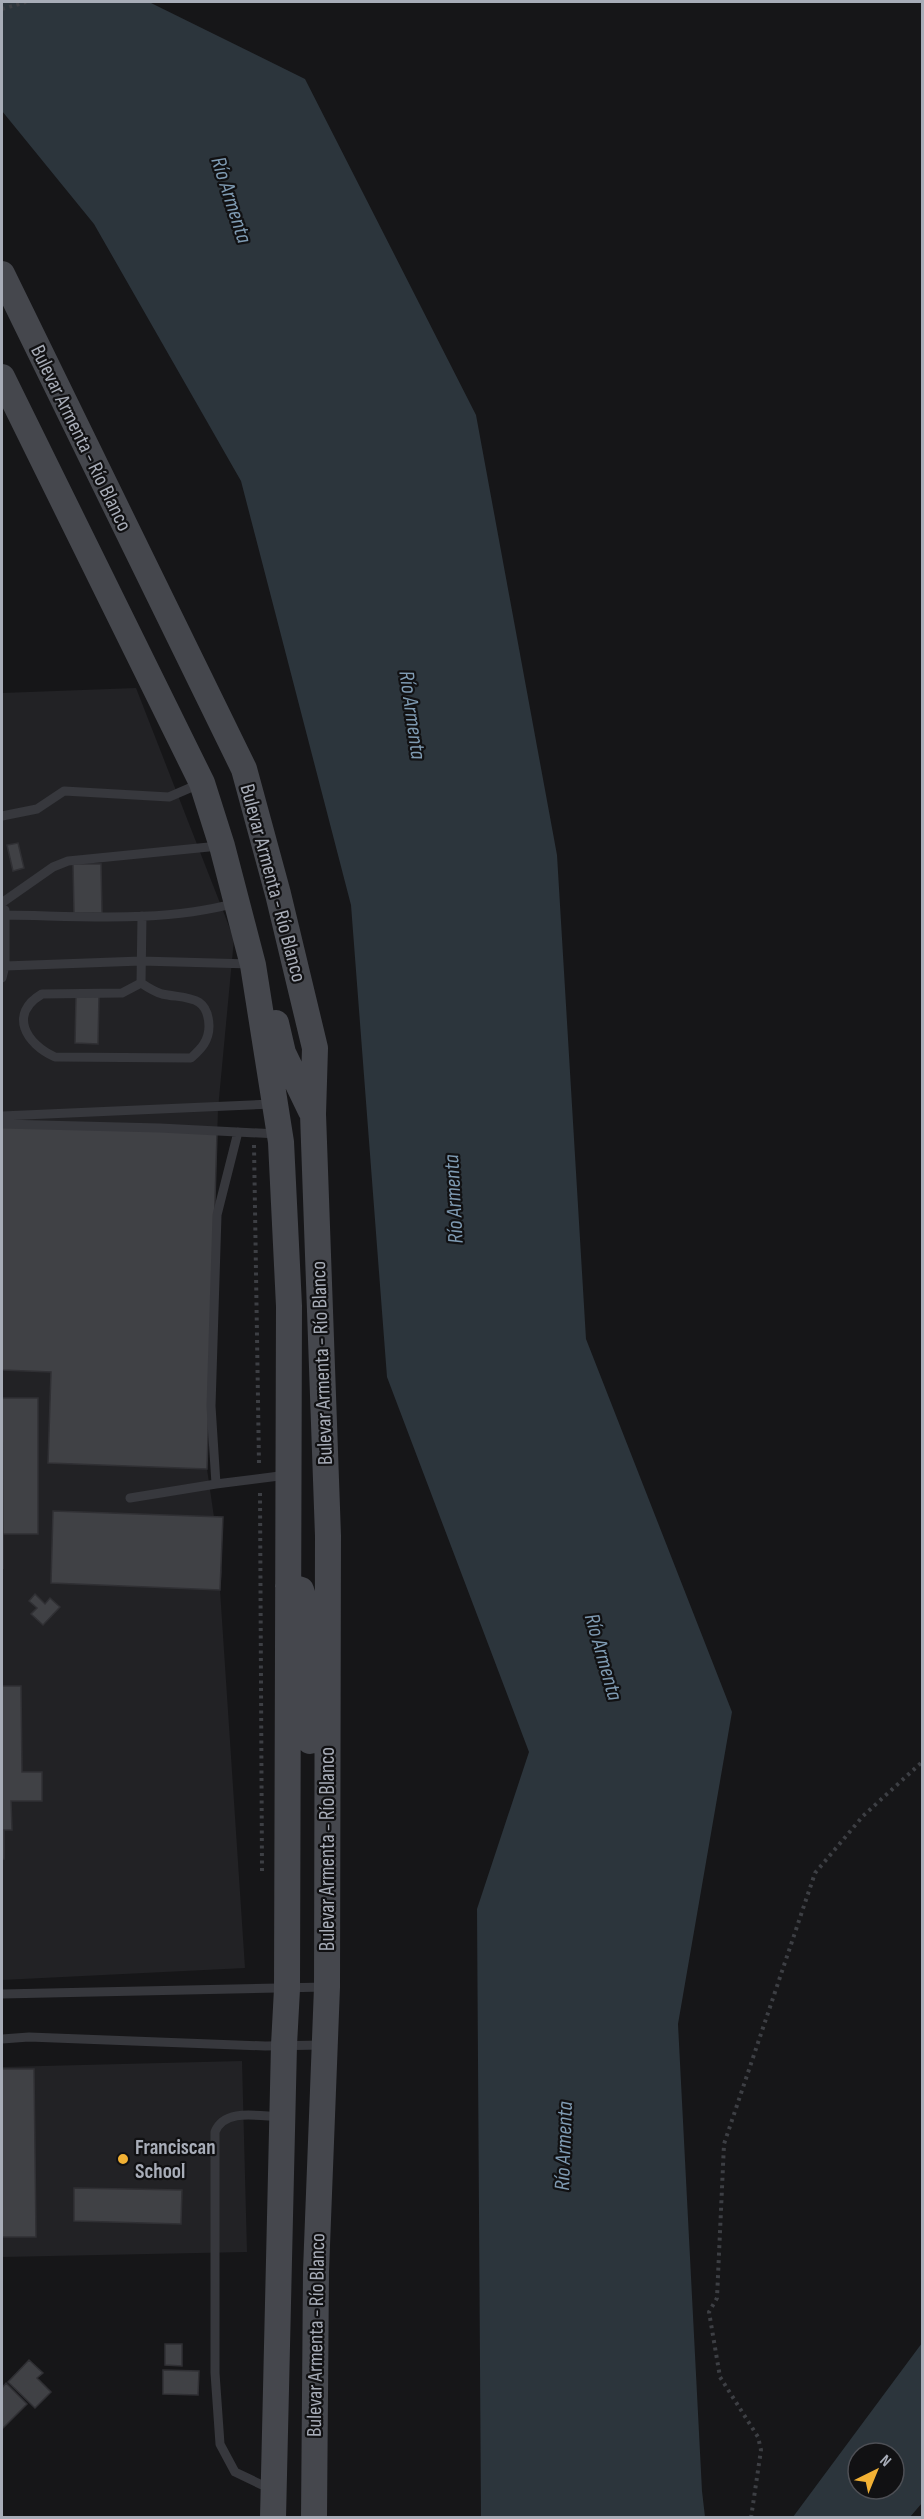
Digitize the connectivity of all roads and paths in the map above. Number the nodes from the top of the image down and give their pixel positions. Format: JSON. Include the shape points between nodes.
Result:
{"nodes":[{"id":1,"x":26,"y":2,"type":"edge"},
{"id":2,"x":2,"y":9,"type":"edge"},
{"id":3,"x":2,"y":274,"type":"edge"},
{"id":4,"x":2,"y":377,"type":"edge"},
{"id":5,"x":202,"y":783,"type":"junction"},
{"id":6,"x":2,"y":816,"type":"edge"},
{"id":7,"x":222,"y":846,"type":"junction"},
{"id":8,"x":230,"y":875,"type":"junction"},
{"id":9,"x":2,"y":899,"type":"edge"},
{"id":10,"x":237,"y":903,"type":"junction"},
{"id":11,"x":6,"y":915,"type":"junction"},
{"id":12,"x":142,"y":916,"type":"junction"},
{"id":13,"x":141,"y":961,"type":"junction"},
{"id":14,"x":253,"y":964,"type":"junction"},
{"id":15,"x":5,"y":966,"type":"junction"},
{"id":16,"x":2,"y":978,"type":"edge"},
{"id":17,"x":141,"y":983,"type":"junction"},
{"id":18,"x":273,"y":1104,"type":"junction"},
{"id":19,"x":313,"y":1114,"type":"junction"},
{"id":20,"x":2,"y":1116,"type":"edge"},
{"id":21,"x":2,"y":1124,"type":"edge"},
{"id":22,"x":237,"y":1132,"type":"junction"},
{"id":23,"x":253,"y":1133,"type":"junction"},
{"id":24,"x":279,"y":1134,"type":"junction"},
{"id":25,"x":288,"y":1475,"type":"junction"},
{"id":26,"x":260,"y":1479,"type":"junction"},
{"id":27,"x":216,"y":1484,"type":"junction"},
{"id":28,"x":130,"y":1498,"type":"dead end"},
{"id":29,"x":288,"y":1586,"type":"junction"},
{"id":30,"x":922,"y":1762,"type":"edge"},
{"id":31,"x":327,"y":1853,"type":"junction"},
{"id":32,"x":262,"y":1883,"type":"dead end"},
{"id":33,"x":327,"y":1988,"type":"junction"},
{"id":34,"x":287,"y":1989,"type":"junction"},
{"id":35,"x":2,"y":1994,"type":"edge"},
{"id":36,"x":2,"y":2039,"type":"edge"},
{"id":37,"x":284,"y":2045,"type":"junction"},
{"id":38,"x":325,"y":2045,"type":"junction"},
{"id":39,"x":282,"y":2117,"type":"junction"},
{"id":40,"x":316,"y":2271,"type":"junction"},
{"id":41,"x":274,"y":2484,"type":"junction"},
{"id":42,"x":273,"y":2517,"type":"edge"},
{"id":43,"x":314,"y":2517,"type":"edge"},
{"id":44,"x":751,"y":2517,"type":"edge"}],
"edges":[{"from":1,"to":2,"type":"path"},
{"from":3,"to":19,"type":"main road","name":"Bulevar Armenta - Río Blanco","via":[[243,769],[315,1048]]},
{"from":4,"to":5,"type":"main road","name":"Bulevar Armenta - Río Blanco"},
{"from":5,"to":6,"type":"lane","via":[[169,797],[64,791],[37,809]]},
{"from":5,"to":7,"type":"main road","name":"Bulevar Armenta - Río Blanco"},
{"from":7,"to":8,"type":"main road","name":"Bulevar Armenta - Río Blanco"},
{"from":7,"to":9,"type":"lane","via":[[68,861]]},
{"from":8,"to":10,"type":"main road","name":"Bulevar Armenta - Río Blanco"},
{"from":8,"to":19,"type":"main road","via":[[243,886],[283,1053]]},
{"from":9,"to":11,"type":"lane"},
{"from":10,"to":12,"type":"lane","via":[[202,912]]},
{"from":10,"to":14,"type":"main road","name":"Bulevar Armenta - Río Blanco"},
{"from":11,"to":12,"type":"lane"},
{"from":11,"to":15,"type":"lane"},
{"from":12,"to":13,"type":"lane"},
{"from":13,"to":14,"type":"lane"},
{"from":13,"to":15,"type":"lane"},
{"from":13,"to":17,"type":"lane"},
{"from":14,"to":18,"type":"main road","name":"Bulevar Armenta - Río Blanco"},
{"from":15,"to":16,"type":"lane"},
{"from":17,"to":17,"type":"lane","via":[[159,993],[198,1001],[206,1008],[209,1032],[203,1047],[191,1058],[55,1057],[39,1050],[28,1038],[25,1011],[31,1000],[42,994],[122,993]]},
{"from":18,"to":20,"type":"lane"},
{"from":18,"to":24,"type":"main road","name":"Bulevar Armenta - Río Blanco"},
{"from":19,"to":31,"type":"main road","name":"Bulevar Armenta - Río Blanco","via":[[328,1536]]},
{"from":21,"to":22,"type":"lane"},
{"from":22,"to":23,"type":"lane"},
{"from":22,"to":27,"type":"lane","via":[[217,1215],[211,1406]]},
{"from":23,"to":24,"type":"lane"},
{"from":23,"to":26,"type":"path"},
{"from":24,"to":25,"type":"main road","name":"Bulevar Armenta - Río Blanco","via":[[289,1306]]},
{"from":25,"to":26,"type":"lane"},
{"from":25,"to":29,"type":"main road","name":"Bulevar Armenta - Río Blanco"},
{"from":26,"to":27,"type":"lane"},
{"from":26,"to":32,"type":"path"},
{"from":27,"to":28,"type":"lane"},
{"from":29,"to":31,"type":"main road","via":[[301,1590],[309,1617],[311,1821],[316,1844]]},
{"from":29,"to":34,"type":"main road","name":"Bulevar Armenta - Río Blanco"},
{"from":30,"to":44,"type":"path","via":[[863,1816],[815,1873],[724,2144],[717,2298],[709,2312],[720,2377],[758,2437],[761,2450]]},
{"from":31,"to":33,"type":"main road","name":"Bulevar Armenta - Río Blanco"},
{"from":33,"to":34,"type":"lane"},
{"from":33,"to":38,"type":"main road","name":"Bulevar Armenta - Río Blanco"},
{"from":34,"to":35,"type":"lane"},
{"from":34,"to":37,"type":"main road","name":"Bulevar Armenta - Río Blanco"},
{"from":36,"to":37,"type":"lane"},
{"from":37,"to":38,"type":"lane"},
{"from":37,"to":39,"type":"main road","name":"Bulevar Armenta - Río Blanco"},
{"from":38,"to":40,"type":"main road","name":"Bulevar Armenta - Río Blanco"},
{"from":39,"to":40,"type":"main road","via":[[289,2120],[296,2137],[297,2264]]},
{"from":39,"to":41,"type":"main road","name":"Bulevar Armenta - Río Blanco"},
{"from":39,"to":41,"type":"lane","via":[[228,2117],[218,2123],[215,2132],[215,2373],[220,2444],[235,2472],[262,2485]]},
{"from":40,"to":43,"type":"main road","name":"Bulevar Armenta - Río Blanco"},
{"from":41,"to":42,"type":"main road","name":"Bulevar Armenta - Río Blanco"}]}
